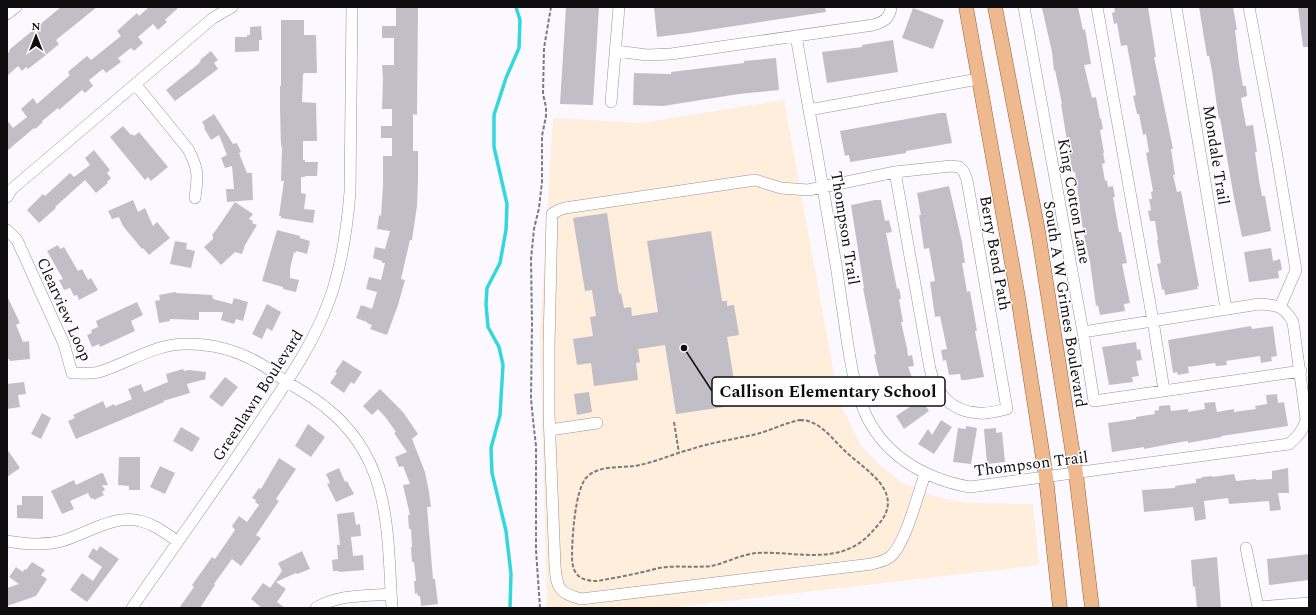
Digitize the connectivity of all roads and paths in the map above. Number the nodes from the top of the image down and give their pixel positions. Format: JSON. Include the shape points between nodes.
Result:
{"nodes":[{"id":1,"x":16,"y":7,"type":"edge"},
{"id":2,"x":232,"y":7,"type":"edge"},
{"id":3,"x":352,"y":7,"type":"edge"},
{"id":4,"x":551,"y":7,"type":"edge"},
{"id":5,"x":619,"y":7,"type":"edge"},
{"id":6,"x":891,"y":7,"type":"edge"},
{"id":7,"x":966,"y":7,"type":"edge"},
{"id":8,"x":995,"y":7,"type":"edge"},
{"id":9,"x":1024,"y":7,"type":"edge"},
{"id":10,"x":1097,"y":7,"type":"edge"},
{"id":11,"x":1176,"y":7,"type":"edge"},
{"id":12,"x":1249,"y":7,"type":"edge"},
{"id":13,"x":7,"y":14,"type":"edge"},
{"id":14,"x":796,"y":36,"type":"junction"},
{"id":15,"x":616,"y":51,"type":"junction"},
{"id":16,"x":978,"y":79,"type":"junction"},
{"id":17,"x":136,"y":85,"type":"junction"},
{"id":18,"x":611,"y":102,"type":"dead end"},
{"id":19,"x":809,"y":110,"type":"junction"},
{"id":20,"x":895,"y":172,"type":"junction"},
{"id":21,"x":824,"y":187,"type":"junction"},
{"id":22,"x":7,"y":197,"type":"edge"},
{"id":23,"x":195,"y":198,"type":"dead end"},
{"id":24,"x":7,"y":230,"type":"edge"},
{"id":25,"x":1280,"y":307,"type":"junction"},
{"id":26,"x":1226,"y":309,"type":"junction"},
{"id":27,"x":1153,"y":321,"type":"junction"},
{"id":28,"x":1083,"y":332,"type":"junction"},
{"id":29,"x":1301,"y":372,"type":"junction"},
{"id":30,"x":286,"y":382,"type":"junction"},
{"id":31,"x":1164,"y":390,"type":"junction"},
{"id":32,"x":674,"y":422,"type":"dead end"},
{"id":33,"x":597,"y":423,"type":"dead end"},
{"id":34,"x":550,"y":430,"type":"junction"},
{"id":35,"x":679,"y":453,"type":"junction"},
{"id":36,"x":925,"y":474,"type":"junction"},
{"id":37,"x":1076,"y":474,"type":"junction"},
{"id":38,"x":1046,"y":477,"type":"junction"},
{"id":39,"x":7,"y":541,"type":"edge"},
{"id":40,"x":177,"y":541,"type":"junction"},
{"id":41,"x":1246,"y":548,"type":"dead end"},
{"id":42,"x":391,"y":594,"type":"junction"},
{"id":43,"x":1309,"y":603,"type":"edge"},
{"id":44,"x":132,"y":608,"type":"edge"},
{"id":45,"x":316,"y":608,"type":"edge"},
{"id":46,"x":392,"y":608,"type":"edge"},
{"id":47,"x":540,"y":608,"type":"edge"},
{"id":48,"x":1060,"y":608,"type":"edge"},
{"id":49,"x":1092,"y":608,"type":"edge"}],
"edges":[{"from":1,"to":13,"type":"street"},
{"from":2,"to":17,"type":"street","via":[[213,18]]},
{"from":3,"to":30,"type":"street","name":"Greenlawn Boulevard","via":[[350,192],[344,247],[329,302],[302,359]]},
{"from":4,"to":47,"type":"path","via":[[544,48],[543,94],[546,116],[542,136],[542,182],[531,259],[532,399],[536,446],[536,550]]},
{"from":5,"to":15,"type":"street"},
{"from":6,"to":14,"type":"street","via":[[885,21],[873,25]]},
{"from":7,"to":16,"type":"main road"},
{"from":8,"to":37,"type":"main road","name":"South A W Grimes Boulevard","via":[[1038,231]]},
{"from":9,"to":28,"type":"street","name":"King Cotton Lane"},
{"from":10,"to":27,"type":"street"},
{"from":11,"to":26,"type":"street","name":"Mondale Trail"},
{"from":12,"to":25,"type":"street","via":[[1296,270]]},
{"from":14,"to":15,"type":"street","via":[[671,54],[646,55]]},
{"from":14,"to":19,"type":"street","name":"Thompson Trail"},
{"from":15,"to":18,"type":"street"},
{"from":16,"to":19,"type":"street"},
{"from":16,"to":38,"type":"main road","via":[[1018,298]]},
{"from":17,"to":22,"type":"street","via":[[12,189]]},
{"from":17,"to":23,"type":"street","via":[[188,149],[198,175]]},
{"from":19,"to":21,"type":"street","name":"Thompson Trail"},
{"from":20,"to":20,"type":"street","name":"Berry Bend Path","via":[[951,166],[959,167],[964,172],[969,188],[1007,409],[979,413],[959,408],[950,403],[933,380]]},
{"from":20,"to":21,"type":"street"},
{"from":21,"to":34,"type":"street","via":[[808,190],[781,188],[755,180],[565,208],[552,214]]},
{"from":21,"to":36,"type":"street","name":"Thompson Trail","via":[[853,377],[861,403],[871,423],[891,450],[903,461]]},
{"from":24,"to":30,"type":"street","name":"Clearview Loop","via":[[17,240],[23,253],[64,344],[72,373],[98,372],[156,349],[188,344],[237,352],[267,368]]},
{"from":25,"to":26,"type":"street","via":[[1259,304]]},
{"from":25,"to":29,"type":"street","name":"Thompson Trail","via":[[1288,313],[1293,322]]},
{"from":26,"to":27,"type":"street"},
{"from":27,"to":28,"type":"street"},
{"from":27,"to":31,"type":"street"},
{"from":28,"to":31,"type":"street","name":"King Cotton Lane","via":[[1094,401]]},
{"from":29,"to":31,"type":"street"},
{"from":29,"to":37,"type":"street","name":"Thompson Trail","via":[[1306,419],[1301,432],[1289,444]]},
{"from":30,"to":40,"type":"street","name":"Greenlawn Boulevard","via":[[217,487]]},
{"from":30,"to":42,"type":"street","via":[[311,396],[340,420],[368,459],[382,496],[386,516]]},
{"from":32,"to":35,"type":"path"},
{"from":33,"to":34,"type":"street"},
{"from":34,"to":36,"type":"street","via":[[556,576],[563,593],[581,599],[882,561],[890,557],[901,541]]},
{"from":35,"to":35,"type":"path","via":[[758,433],[793,421],[806,420],[820,427],[881,483],[889,504],[883,520],[859,543],[829,555],[756,553],[712,565],[658,568],[597,581],[580,578],[572,565],[572,548],[577,500],[584,480],[592,473],[605,469],[634,466]]},
{"from":36,"to":38,"type":"street","name":"Thompson Trail","via":[[970,487]]},
{"from":37,"to":38,"type":"street","name":"Thompson Trail"},
{"from":37,"to":49,"type":"main road","name":"South A W Grimes Boulevard"},
{"from":38,"to":48,"type":"main road"},
{"from":39,"to":40,"type":"street","via":[[32,545],[60,542],[125,519],[154,525]]},
{"from":40,"to":44,"type":"street","name":"Greenlawn Boulevard"},
{"from":41,"to":43,"type":"street","via":[[1258,607]]},
{"from":42,"to":45,"type":"street","via":[[337,599]]},
{"from":42,"to":46,"type":"street"}]}
